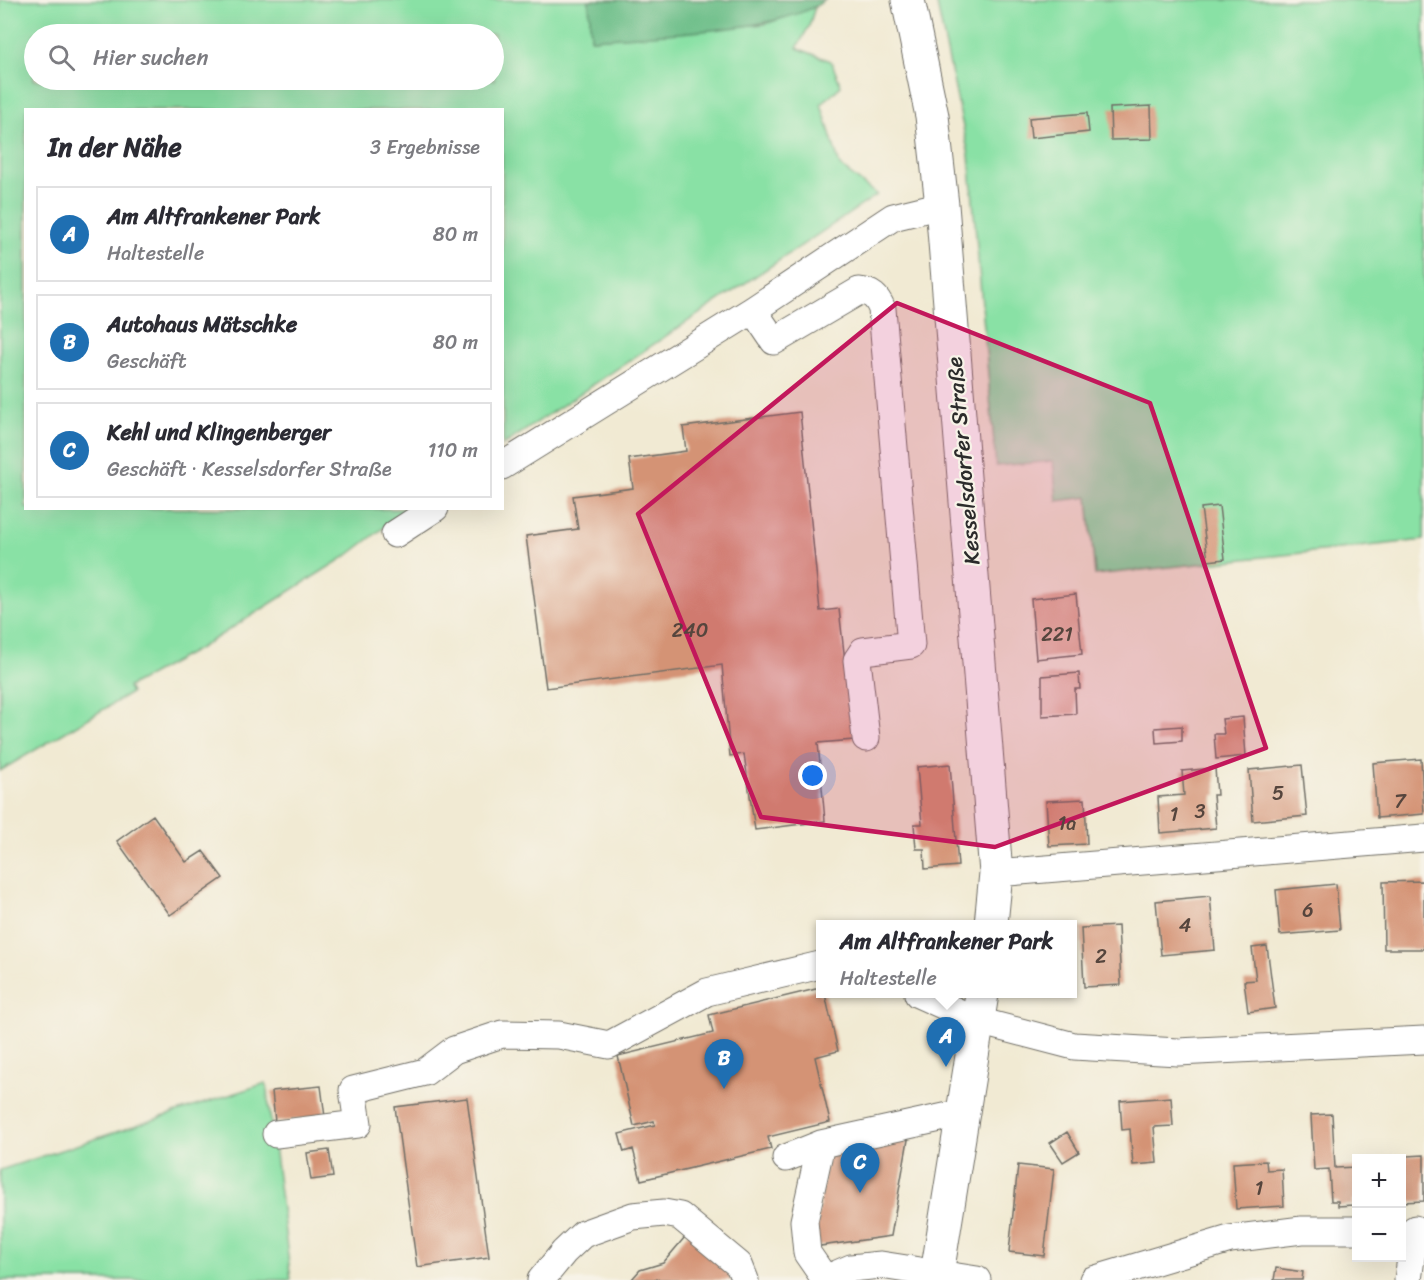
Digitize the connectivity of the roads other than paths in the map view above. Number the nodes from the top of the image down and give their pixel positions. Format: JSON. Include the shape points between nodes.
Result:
{"nodes":[{"id":1,"x":908,"y":0,"type":"edge"},
{"id":2,"x":942,"y":205,"type":"junction"},
{"id":3,"x":753,"y":310,"type":"junction"},
{"id":4,"x":504,"y":465,"type":"edge"},
{"id":5,"x":432,"y":510,"type":"edge"},
{"id":6,"x":395,"y":534,"type":"dead end"},
{"id":7,"x":866,"y":738,"type":"dead end"},
{"id":8,"x":1424,"y":838,"type":"edge"},
{"id":9,"x":996,"y":873,"type":"junction"},
{"id":10,"x":991,"y":920,"type":"edge"},
{"id":11,"x":816,"y":965,"type":"edge"},
{"id":12,"x":940,"y":998,"type":"edge"},
{"id":13,"x":980,"y":1007,"type":"edge"},
{"id":14,"x":1424,"y":1040,"type":"edge"},
{"id":15,"x":963,"y":1113,"type":"junction"},
{"id":16,"x":276,"y":1134,"type":"dead end"},
{"id":17,"x":821,"y":1144,"type":"junction"},
{"id":18,"x":786,"y":1158,"type":"dead end"},
{"id":19,"x":1352,"y":1230,"type":"edge"},
{"id":20,"x":1414,"y":1230,"type":"edge"},
{"id":21,"x":936,"y":1277,"type":"edge"},
{"id":22,"x":541,"y":1280,"type":"edge"},
{"id":23,"x":745,"y":1280,"type":"edge"},
{"id":24,"x":824,"y":1280,"type":"edge"},
{"id":25,"x":977,"y":1280,"type":"edge"},
{"id":26,"x":1093,"y":1280,"type":"edge"},
{"id":27,"x":1408,"y":1280,"type":"edge"}],
"edges":[{"from":1,"to":2,"type":"main road","name":"Kesselsdorfer Straße","via":[[932,116]]},
{"from":2,"to":3,"type":"street","via":[[893,217]]},
{"from":2,"to":9,"type":"main road","name":"Kesselsdorfer Straße"},
{"from":3,"to":4,"type":"street"},
{"from":3,"to":7,"type":"street","via":[[774,341],[859,291],[870,292],[882,309],[911,645],[863,651],[857,660]]},
{"from":5,"to":6,"type":"street"},
{"from":8,"to":9,"type":"street"},
{"from":9,"to":10,"type":"main road","name":"Kesselsdorfer Straße"},
{"from":11,"to":16,"type":"street","via":[[707,992],[609,1045],[559,1035],[502,1034],[454,1050],[425,1072],[353,1090],[358,1124]]},
{"from":12,"to":13,"type":"street"},
{"from":13,"to":14,"type":"street","via":[[1074,1046],[1178,1052]]},
{"from":13,"to":15,"type":"main road"},
{"from":15,"to":17,"type":"street"},
{"from":15,"to":21,"type":"main road"},
{"from":17,"to":18,"type":"street"},
{"from":17,"to":24,"type":"street","via":[[804,1221],[807,1253]]},
{"from":19,"to":26,"type":"street","via":[[1302,1230],[1230,1239]]},
{"from":20,"to":27,"type":"street"},
{"from":21,"to":24,"type":"street","via":[[881,1266],[851,1268]]},
{"from":21,"to":25,"type":"street"},
{"from":22,"to":23,"type":"street","via":[[582,1234],[633,1216],[664,1213],[680,1216],[739,1265]]}]}
